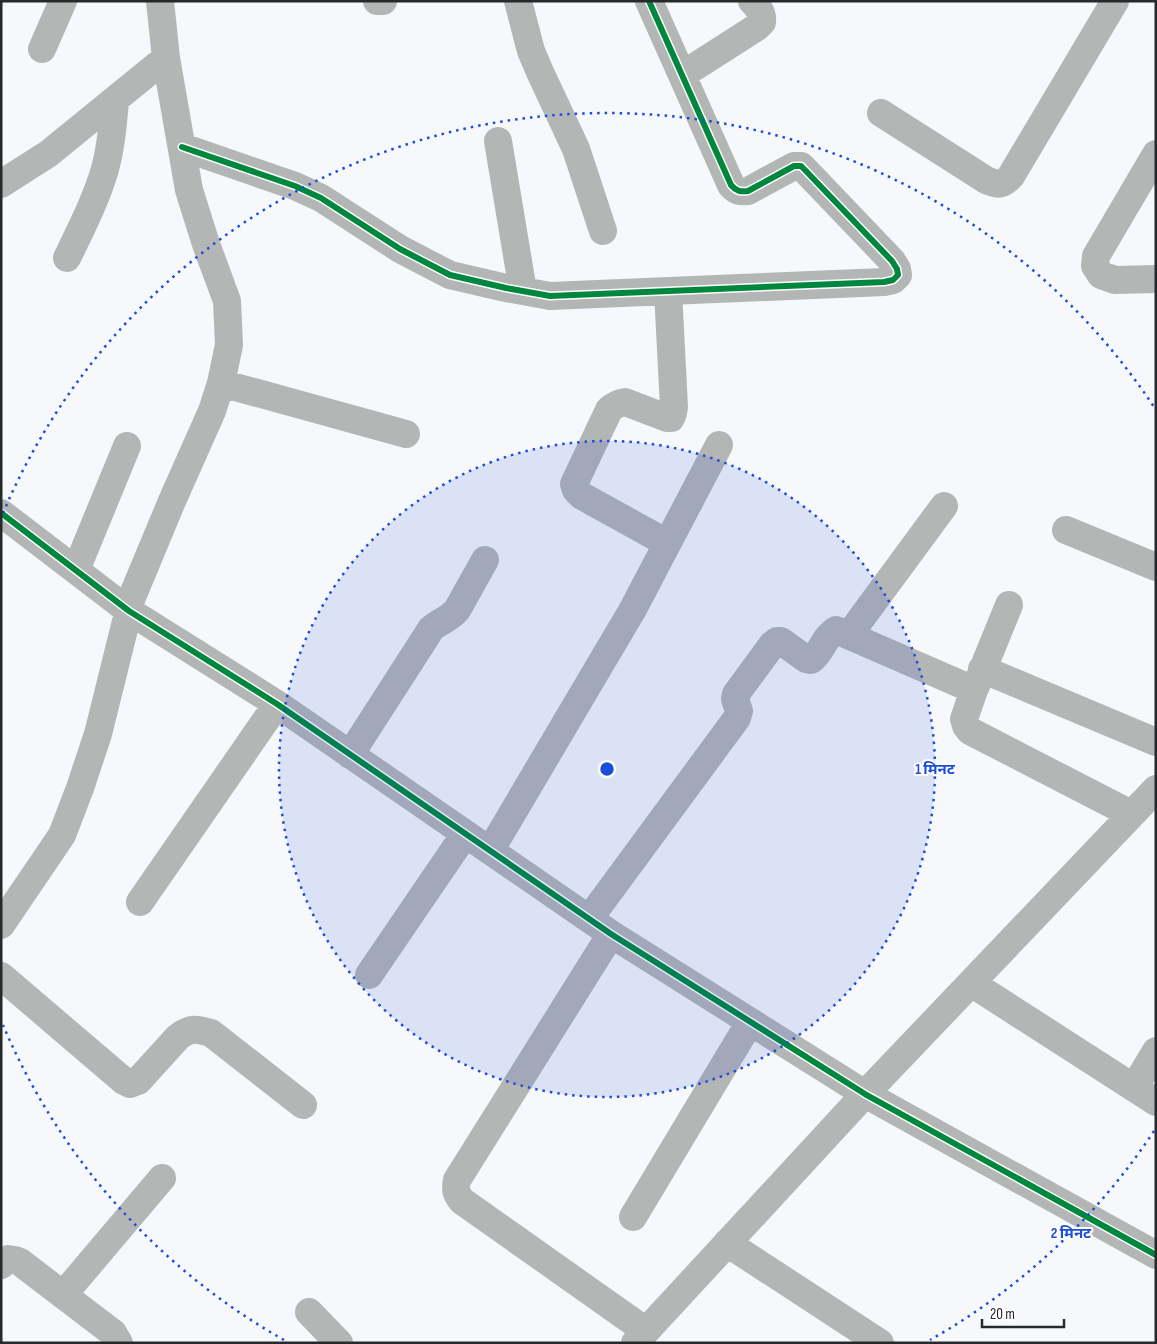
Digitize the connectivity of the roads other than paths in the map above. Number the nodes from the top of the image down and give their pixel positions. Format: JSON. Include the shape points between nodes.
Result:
{"nodes":[{"id":1,"x":64,"y":1,"type":"edge"},
{"id":2,"x":160,"y":1,"type":"edge"},
{"id":3,"x":377,"y":1,"type":"edge"},
{"id":4,"x":383,"y":1,"type":"edge"},
{"id":5,"x":518,"y":1,"type":"edge"},
{"id":6,"x":649,"y":1,"type":"edge"},
{"id":7,"x":752,"y":1,"type":"edge"},
{"id":8,"x":1115,"y":1,"type":"edge"},
{"id":9,"x":42,"y":49,"type":"dead end"},
{"id":10,"x":166,"y":58,"type":"junction"},
{"id":11,"x":682,"y":75,"type":"junction"},
{"id":12,"x":114,"y":101,"type":"junction"},
{"id":13,"x":881,"y":113,"type":"dead end"},
{"id":14,"x":498,"y":141,"type":"dead end"},
{"id":15,"x":182,"y":147,"type":"junction"},
{"id":16,"x":1156,"y":154,"type":"edge"},
{"id":17,"x":1,"y":184,"type":"edge"},
{"id":18,"x":602,"y":231,"type":"dead end"},
{"id":19,"x":66,"y":258,"type":"dead end"},
{"id":20,"x":1156,"y":279,"type":"edge"},
{"id":21,"x":524,"y":291,"type":"junction"},
{"id":22,"x":668,"y":291,"type":"junction"},
{"id":23,"x":221,"y":383,"type":"junction"},
{"id":24,"x":406,"y":434,"type":"dead end"},
{"id":25,"x":719,"y":445,"type":"dead end"},
{"id":26,"x":127,"y":446,"type":"dead end"},
{"id":27,"x":944,"y":506,"type":"dead end"},
{"id":28,"x":1,"y":512,"type":"edge"},
{"id":29,"x":1066,"y":530,"type":"dead end"},
{"id":30,"x":667,"y":543,"type":"junction"},
{"id":31,"x":485,"y":560,"type":"dead end"},
{"id":32,"x":1156,"y":567,"type":"edge"},
{"id":33,"x":76,"y":570,"type":"junction"},
{"id":34,"x":1009,"y":604,"type":"dead end"},
{"id":35,"x":129,"y":611,"type":"junction"},
{"id":36,"x":849,"y":635,"type":"junction"},
{"id":37,"x":978,"y":680,"type":"junction"},
{"id":38,"x":277,"y":704,"type":"junction"},
{"id":39,"x":1156,"y":742,"type":"edge"},
{"id":40,"x":350,"y":755,"type":"junction"},
{"id":41,"x":1156,"y":789,"type":"edge"},
{"id":42,"x":1132,"y":814,"type":"junction"},
{"id":43,"x":465,"y":834,"type":"junction"},
{"id":44,"x":490,"y":850,"type":"junction"},
{"id":45,"x":10,"y":893,"type":"edge"},
{"id":46,"x":140,"y":902,"type":"dead end"},
{"id":47,"x":589,"y":919,"type":"junction"},
{"id":48,"x":1,"y":925,"type":"edge"},
{"id":49,"x":611,"y":934,"type":"junction"},
{"id":50,"x":369,"y":975,"type":"dead end"},
{"id":51,"x":1,"y":976,"type":"edge"},
{"id":52,"x":972,"y":983,"type":"junction"},
{"id":53,"x":750,"y":1022,"type":"junction"},
{"id":54,"x":1156,"y":1051,"type":"edge"},
{"id":55,"x":865,"y":1094,"type":"junction"},
{"id":56,"x":1145,"y":1095,"type":"edge"},
{"id":57,"x":303,"y":1104,"type":"dead end"},
{"id":58,"x":162,"y":1178,"type":"dead end"},
{"id":59,"x":633,"y":1217,"type":"dead end"},
{"id":60,"x":727,"y":1243,"type":"junction"},
{"id":61,"x":1156,"y":1255,"type":"edge"},
{"id":62,"x":1,"y":1265,"type":"edge"},
{"id":63,"x":63,"y":1294,"type":"junction"},
{"id":64,"x":309,"y":1312,"type":"dead end"},
{"id":65,"x":641,"y":1337,"type":"edge"},
{"id":66,"x":120,"y":1343,"type":"edge"},
{"id":67,"x":339,"y":1343,"type":"edge"},
{"id":68,"x":880,"y":1343,"type":"edge"}],
"edges":[{"from":1,"to":9,"type":"street"},
{"from":2,"to":10,"type":"street"},
{"from":3,"to":4,"type":"street"},
{"from":5,"to":18,"type":"street","via":[[531,50],[576,149]]},
{"from":6,"to":11,"type":"street"},
{"from":7,"to":11,"type":"street","via":[[763,16],[762,22]]},
{"from":8,"to":13,"type":"street","via":[[1005,183],[986,180]]},
{"from":10,"to":12,"type":"street"},
{"from":10,"to":15,"type":"street"},
{"from":11,"to":22,"type":"street","via":[[735,190],[748,191],[794,166],[801,166],[892,261],[898,275],[884,282]]},
{"from":12,"to":17,"type":"street","via":[[48,154]]},
{"from":12,"to":19,"type":"street","via":[[105,171]]},
{"from":14,"to":21,"type":"street"},
{"from":15,"to":21,"type":"street","via":[[320,198],[400,249],[450,275]]},
{"from":15,"to":23,"type":"street","via":[[189,190],[227,301],[229,345]]},
{"from":16,"to":20,"type":"street","via":[[1096,256],[1095,266],[1100,276],[1115,280]]},
{"from":21,"to":22,"type":"street","via":[[550,296]]},
{"from":22,"to":30,"type":"street","via":[[674,407],[671,418],[625,402],[614,406],[609,410],[574,484],[582,496]]},
{"from":23,"to":24,"type":"street"},
{"from":23,"to":35,"type":"street"},
{"from":25,"to":30,"type":"street"},
{"from":26,"to":33,"type":"street"},
{"from":27,"to":36,"type":"street"},
{"from":28,"to":33,"type":"street"},
{"from":29,"to":32,"type":"street"},
{"from":30,"to":44,"type":"street","via":[[633,609]]},
{"from":31,"to":40,"type":"street","via":[[457,610],[431,629]]},
{"from":33,"to":35,"type":"street"},
{"from":34,"to":37,"type":"street"},
{"from":35,"to":38,"type":"street"},
{"from":35,"to":45,"type":"street","via":[[98,734],[62,835]]},
{"from":36,"to":37,"type":"street"},
{"from":36,"to":47,"type":"street","via":[[836,630],[832,632],[811,660],[781,641],[772,645],[736,694],[737,718]]},
{"from":37,"to":39,"type":"street"},
{"from":37,"to":42,"type":"street","via":[[964,719],[970,731]]},
{"from":38,"to":40,"type":"street"},
{"from":38,"to":46,"type":"street"},
{"from":40,"to":43,"type":"street"},
{"from":41,"to":42,"type":"street"},
{"from":42,"to":52,"type":"street"},
{"from":43,"to":44,"type":"street"},
{"from":43,"to":50,"type":"street"},
{"from":44,"to":47,"type":"street"},
{"from":45,"to":48,"type":"street"},
{"from":47,"to":49,"type":"street"},
{"from":49,"to":53,"type":"street"},
{"from":49,"to":65,"type":"street","via":[[455,1187],[462,1201]]},
{"from":51,"to":57,"type":"street","via":[[130,1084],[138,1081],[178,1037],[195,1029],[211,1033]]},
{"from":52,"to":55,"type":"street"},
{"from":52,"to":56,"type":"street"},
{"from":53,"to":55,"type":"street"},
{"from":53,"to":59,"type":"street"},
{"from":54,"to":56,"type":"street"},
{"from":55,"to":60,"type":"street"},
{"from":55,"to":61,"type":"street"},
{"from":58,"to":63,"type":"street"},
{"from":60,"to":65,"type":"street"},
{"from":60,"to":68,"type":"street"},
{"from":62,"to":63,"type":"street","via":[[8,1259],[14,1260]]},
{"from":63,"to":66,"type":"street","via":[[113,1333]]},
{"from":64,"to":67,"type":"street"}]}
